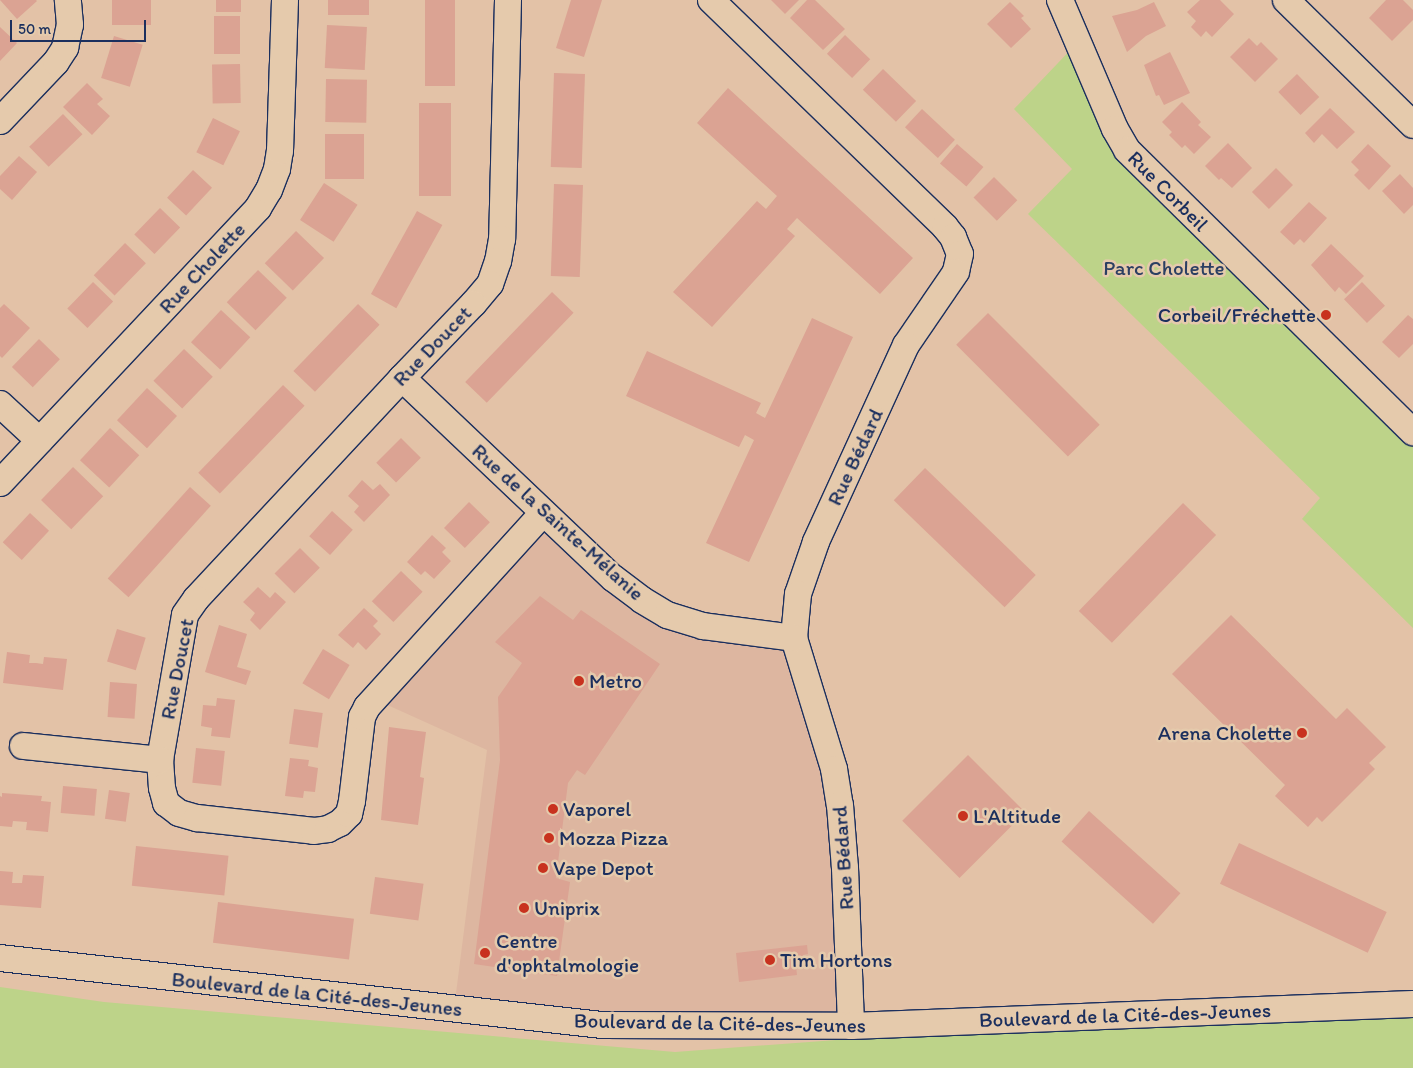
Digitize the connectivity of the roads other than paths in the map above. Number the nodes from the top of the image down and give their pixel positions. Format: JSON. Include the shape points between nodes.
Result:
{"nodes":[{"id":1,"x":68,"y":0,"type":"edge"},
{"id":2,"x":285,"y":0,"type":"edge"},
{"id":3,"x":508,"y":0,"type":"edge"},
{"id":4,"x":711,"y":0,"type":"edge"},
{"id":5,"x":1060,"y":0,"type":"edge"},
{"id":6,"x":1286,"y":0,"type":"edge"},
{"id":7,"x":0,"y":121,"type":"edge"},
{"id":8,"x":1413,"y":125,"type":"edge"},
{"id":9,"x":402,"y":378,"type":"junction"},
{"id":10,"x":0,"y":404,"type":"edge"},
{"id":11,"x":1413,"y":432,"type":"edge"},
{"id":12,"x":40,"y":441,"type":"junction"},
{"id":13,"x":0,"y":483,"type":"edge"},
{"id":14,"x":543,"y":513,"type":"junction"},
{"id":15,"x":794,"y":638,"type":"junction"},
{"id":16,"x":23,"y":746,"type":"dead end"},
{"id":17,"x":160,"y":760,"type":"junction"},
{"id":18,"x":0,"y":958,"type":"edge"},
{"id":19,"x":1413,"y":1004,"type":"edge"},
{"id":20,"x":851,"y":1026,"type":"junction"}],
"edges":[{"from":1,"to":7,"type":"street","via":[[70,25],[65,48],[56,62]]},
{"from":2,"to":12,"type":"street","name":"Rue Cholette","via":[[280,151],[269,190],[258,208]]},
{"from":3,"to":9,"type":"street","name":"Rue Doucet","via":[[502,239],[498,261],[490,284]]},
{"from":4,"to":15,"type":"street","name":"Rue Bédard","via":[[945,227],[960,254],[952,278],[906,345],[806,565],[798,594]]},
{"from":5,"to":11,"type":"street","name":"Rue Corbeil","via":[[1127,150]]},
{"from":6,"to":8,"type":"street"},
{"from":9,"to":14,"type":"street","name":"Rue de la Sainte-Mélanie"},
{"from":9,"to":17,"type":"street","name":"Rue Doucet","via":[[185,615]]},
{"from":10,"to":12,"type":"street"},
{"from":12,"to":13,"type":"street","name":"Rue Cholette"},
{"from":14,"to":15,"type":"street","name":"Rue de la Sainte-Mélanie","via":[[618,582],[667,615],[703,626]]},
{"from":14,"to":17,"type":"street","name":"Rue Doucet","via":[[366,707],[352,801],[349,814],[340,824],[314,831],[178,813],[166,803]]},
{"from":15,"to":20,"type":"street","name":"Rue Bédard","via":[[834,769],[840,805]]},
{"from":16,"to":17,"type":"street"},
{"from":18,"to":20,"type":"street","name":"Boulevard de la Cité-des-Jeunes","via":[[602,1025]]},
{"from":19,"to":20,"type":"street","name":"Boulevard de la Cité-des-Jeunes"}]}
